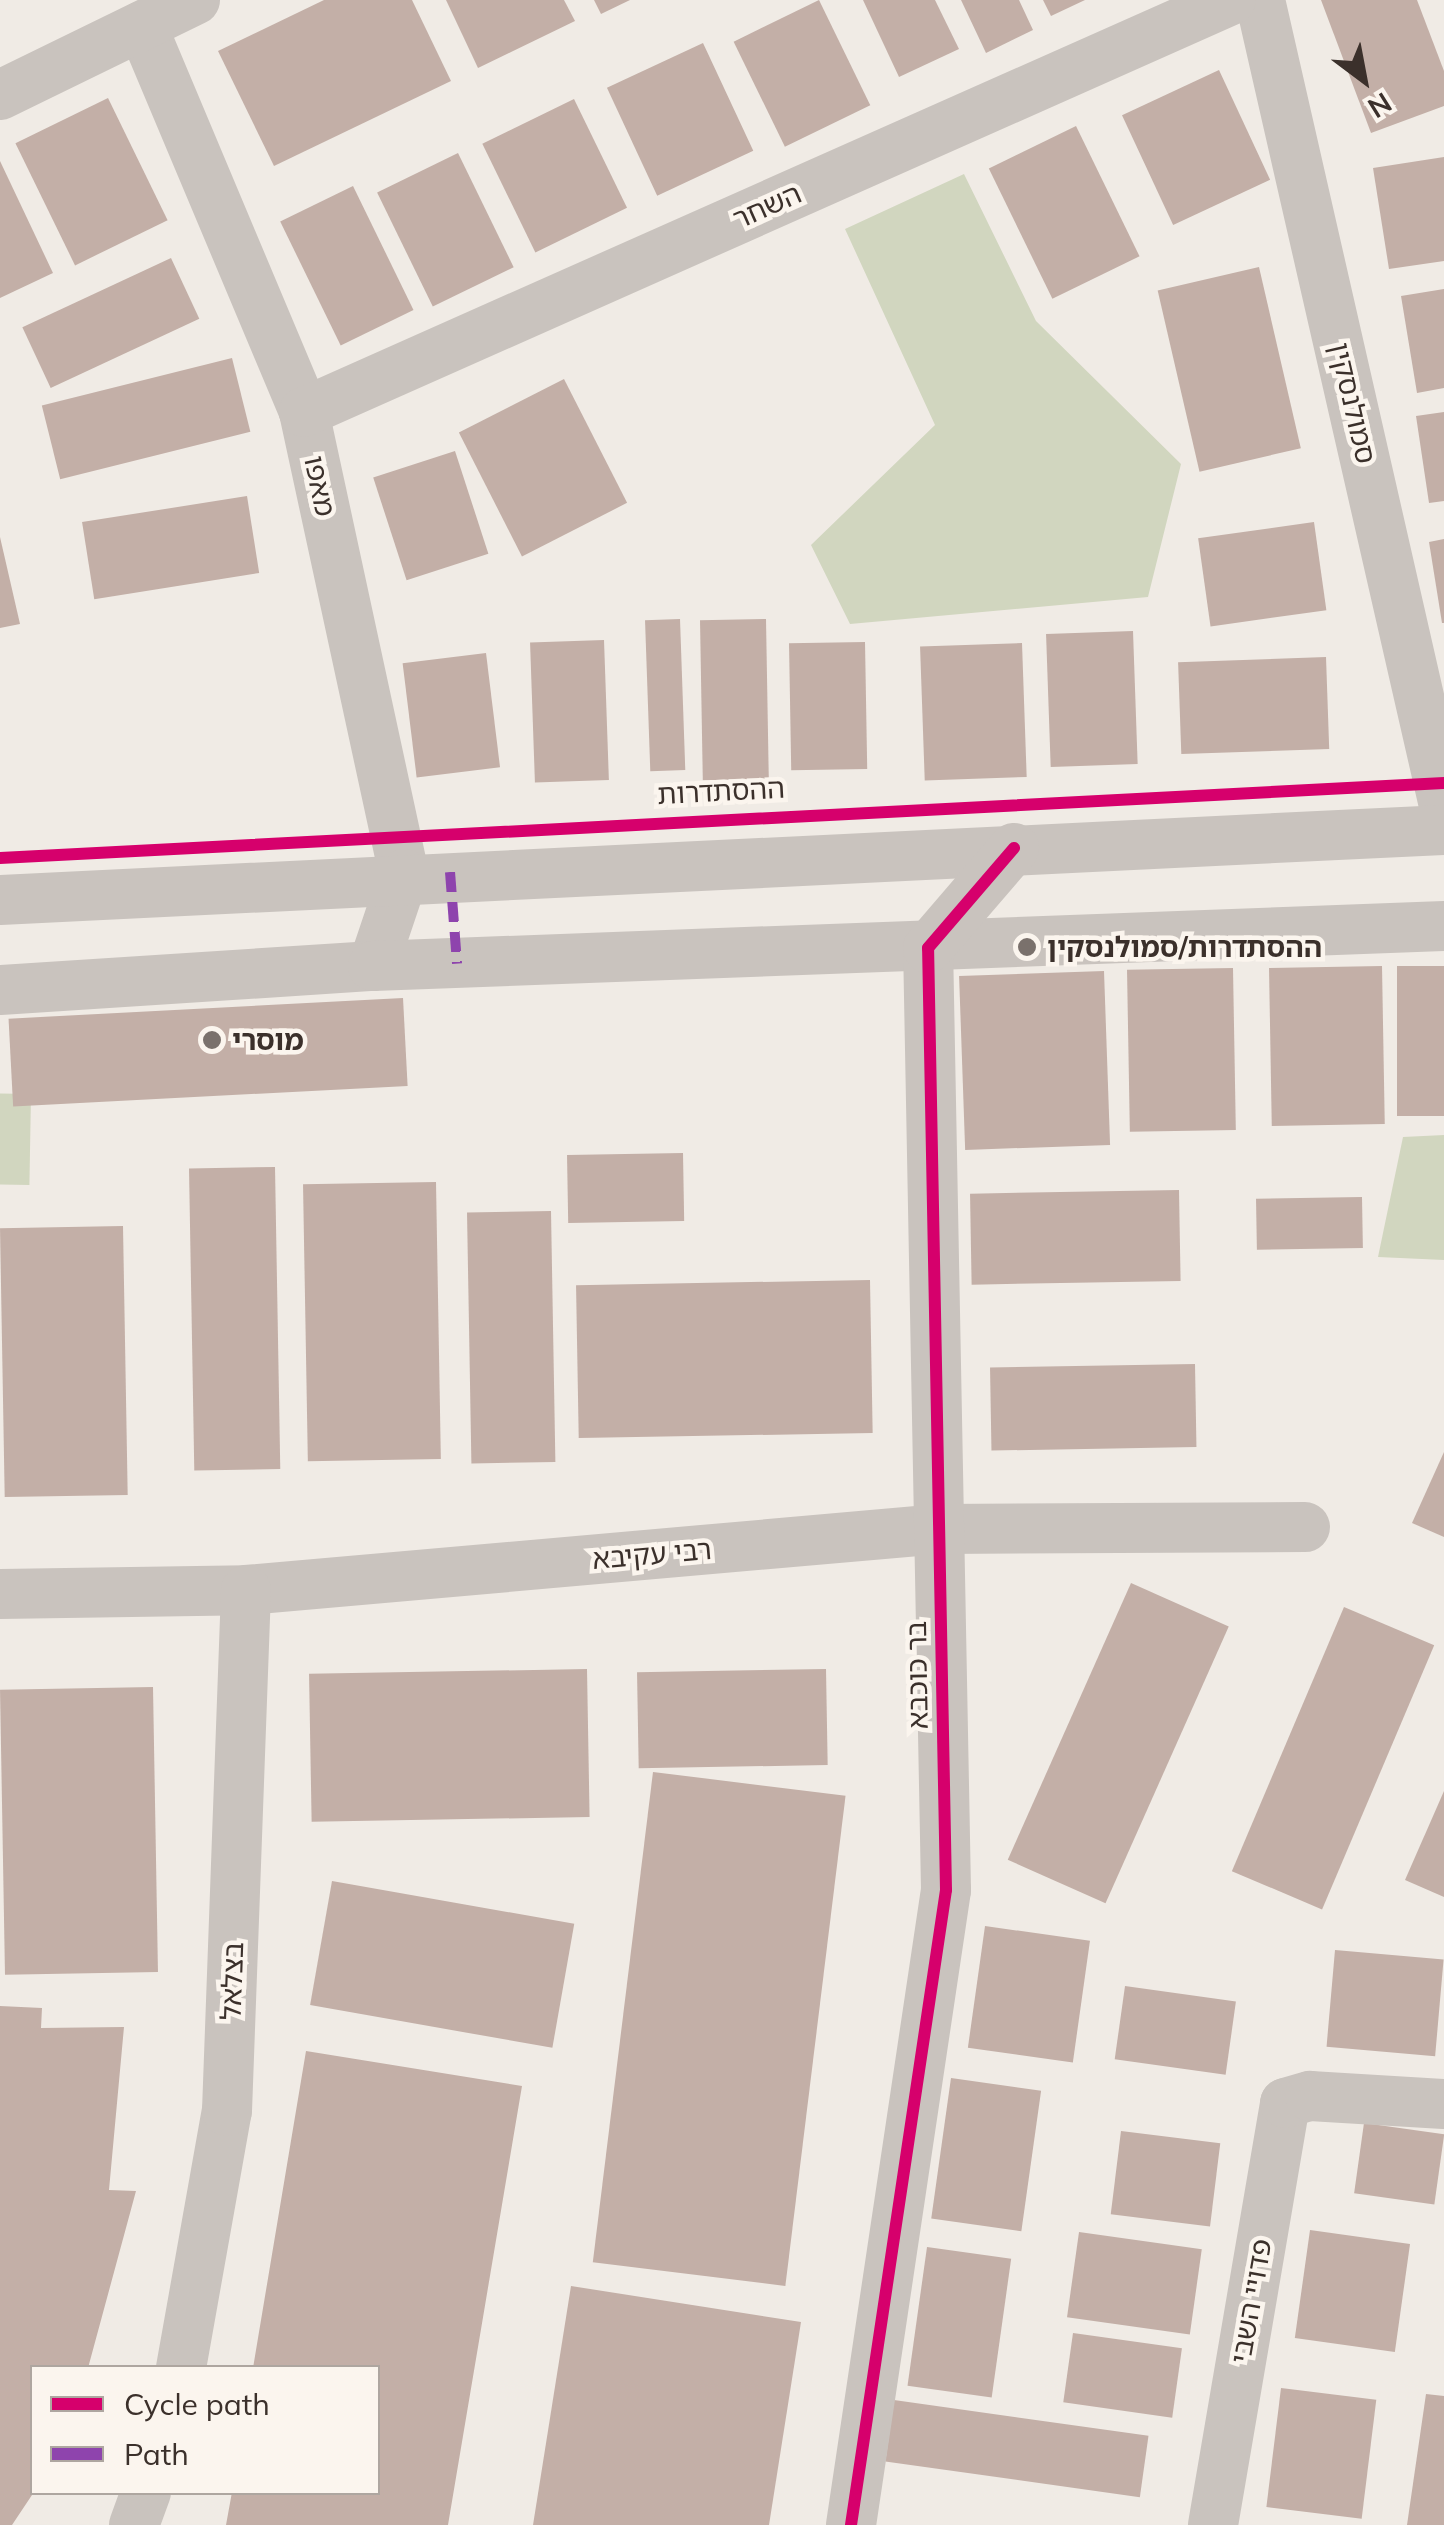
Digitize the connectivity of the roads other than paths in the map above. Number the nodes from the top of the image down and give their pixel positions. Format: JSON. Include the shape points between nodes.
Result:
{"nodes":[{"id":1,"x":195,"y":0,"type":"edge"},
{"id":2,"x":1230,"y":0,"type":"edge"},
{"id":3,"x":1260,"y":0,"type":"edge"},
{"id":4,"x":142,"y":26,"type":"junction"},
{"id":5,"x":0,"y":95,"type":"edge"},
{"id":6,"x":304,"y":412,"type":"junction"},
{"id":7,"x":1444,"y":806,"type":"edge"},
{"id":8,"x":1444,"y":830,"type":"edge"},
{"id":9,"x":1014,"y":848,"type":"junction"},
{"id":10,"x":404,"y":874,"type":"junction"},
{"id":11,"x":0,"y":900,"type":"edge"},
{"id":12,"x":1444,"y":926,"type":"edge"},
{"id":13,"x":928,"y":948,"type":"junction"},
{"id":14,"x":373,"y":966,"type":"junction"},
{"id":15,"x":0,"y":990,"type":"edge"},
{"id":16,"x":1305,"y":1527,"type":"dead end"},
{"id":17,"x":940,"y":1529,"type":"junction"},
{"id":18,"x":246,"y":1590,"type":"junction"},
{"id":19,"x":0,"y":1594,"type":"edge"},
{"id":20,"x":1444,"y":2104,"type":"edge"},
{"id":21,"x":182,"y":2365,"type":"edge"},
{"id":22,"x":145,"y":2495,"type":"edge"},
{"id":23,"x":134,"y":2525,"type":"edge"},
{"id":24,"x":851,"y":2525,"type":"edge"},
{"id":25,"x":1213,"y":2525,"type":"edge"}],
"edges":[{"from":1,"to":4,"type":"street"},
{"from":2,"to":6,"type":"street","name":"השחר"},
{"from":3,"to":7,"type":"street","name":"סמולנסקין"},
{"from":4,"to":5,"type":"street"},
{"from":4,"to":6,"type":"street","name":"מאפו"},
{"from":6,"to":10,"type":"street","name":"מאפו"},
{"from":8,"to":9,"type":"street"},
{"from":9,"to":10,"type":"street"},
{"from":9,"to":13,"type":"street"},
{"from":10,"to":11,"type":"street"},
{"from":10,"to":14,"type":"street"},
{"from":12,"to":13,"type":"street"},
{"from":13,"to":14,"type":"street"},
{"from":13,"to":17,"type":"street","name":"בר כוכבא"},
{"from":14,"to":15,"type":"street"},
{"from":16,"to":17,"type":"street","name":"רבי עקיבא"},
{"from":17,"to":18,"type":"street","name":"רבי עקיבא"},
{"from":17,"to":24,"type":"street","name":"בר כוכבא","via":[[946,1890]]},
{"from":18,"to":19,"type":"street","name":"רבי עקיבא"},
{"from":18,"to":21,"type":"street","name":"בצלאל","via":[[227,2110]]},
{"from":20,"to":25,"type":"street","name":"פדויי השבי","via":[[1310,2096],[1284,2103]]},
{"from":22,"to":23,"type":"street"}]}
